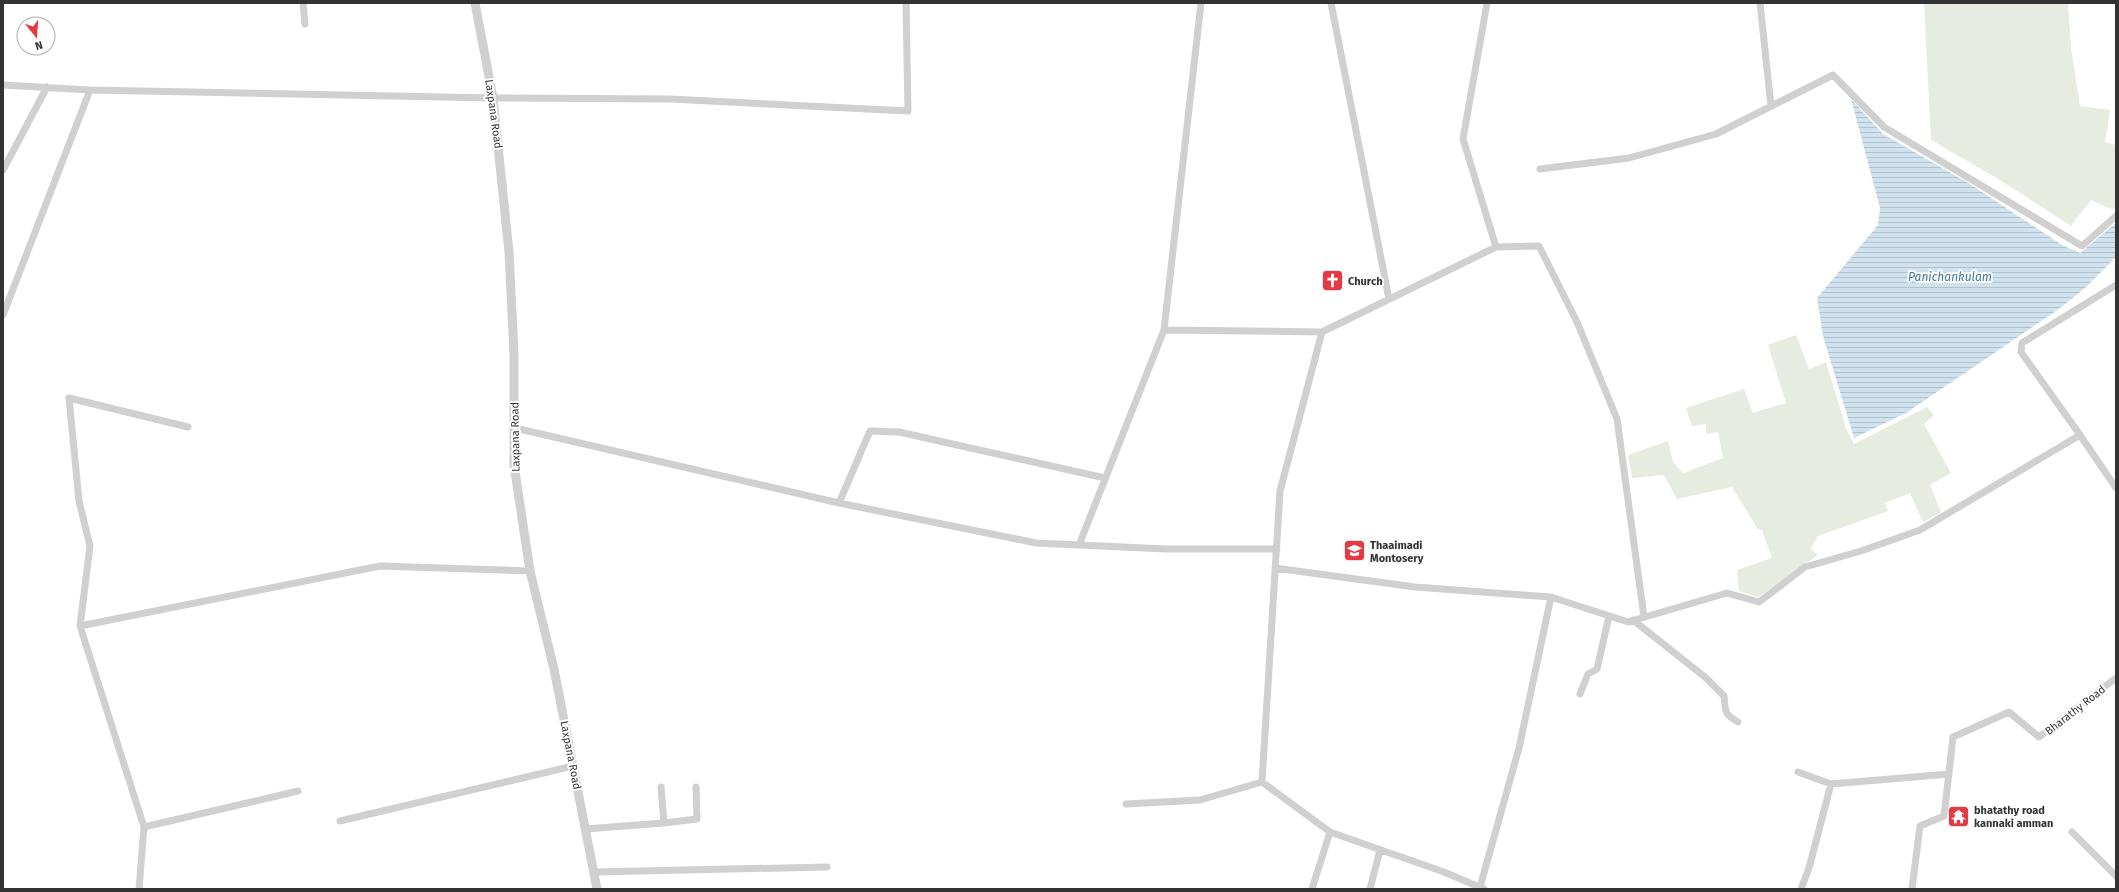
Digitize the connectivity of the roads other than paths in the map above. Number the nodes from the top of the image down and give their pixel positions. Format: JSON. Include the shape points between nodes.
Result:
{"nodes":[{"id":1,"x":303,"y":3,"type":"edge"},
{"id":2,"x":475,"y":3,"type":"edge"},
{"id":3,"x":906,"y":3,"type":"edge"},
{"id":4,"x":1201,"y":3,"type":"edge"},
{"id":5,"x":1331,"y":3,"type":"edge"},
{"id":6,"x":1487,"y":3,"type":"edge"},
{"id":7,"x":1760,"y":3,"type":"edge"},
{"id":8,"x":305,"y":24,"type":"dead end"},
{"id":9,"x":3,"y":85,"type":"edge"},
{"id":10,"x":47,"y":87,"type":"junction"},
{"id":11,"x":90,"y":90,"type":"junction"},
{"id":12,"x":493,"y":98,"type":"junction"},
{"id":13,"x":1771,"y":106,"type":"junction"},
{"id":14,"x":1540,"y":169,"type":"dead end"},
{"id":15,"x":3,"y":170,"type":"edge"},
{"id":16,"x":2116,"y":216,"type":"edge"},
{"id":17,"x":1496,"y":247,"type":"junction"},
{"id":18,"x":2116,"y":285,"type":"edge"},
{"id":19,"x":1389,"y":299,"type":"junction"},
{"id":20,"x":3,"y":315,"type":"edge"},
{"id":21,"x":1164,"y":330,"type":"junction"},
{"id":22,"x":1322,"y":332,"type":"junction"},
{"id":23,"x":188,"y":427,"type":"dead end"},
{"id":24,"x":515,"y":428,"type":"junction"},
{"id":25,"x":2080,"y":435,"type":"junction"},
{"id":26,"x":1105,"y":478,"type":"junction"},
{"id":27,"x":2116,"y":488,"type":"edge"},
{"id":28,"x":839,"y":503,"type":"junction"},
{"id":29,"x":1080,"y":545,"type":"junction"},
{"id":30,"x":1277,"y":549,"type":"junction"},
{"id":31,"x":1275,"y":568,"type":"junction"},
{"id":32,"x":530,"y":571,"type":"junction"},
{"id":33,"x":1551,"y":597,"type":"junction"},
{"id":34,"x":1609,"y":616,"type":"junction"},
{"id":35,"x":1644,"y":617,"type":"junction"},
{"id":36,"x":1633,"y":620,"type":"junction"},
{"id":37,"x":80,"y":626,"type":"junction"},
{"id":38,"x":2116,"y":678,"type":"edge"},
{"id":39,"x":1580,"y":694,"type":"dead end"},
{"id":40,"x":1738,"y":722,"type":"dead end"},
{"id":41,"x":573,"y":766,"type":"junction"},
{"id":42,"x":1798,"y":772,"type":"dead end"},
{"id":43,"x":1949,"y":774,"type":"junction"},
{"id":44,"x":1262,"y":782,"type":"junction"},
{"id":45,"x":1831,"y":784,"type":"junction"},
{"id":46,"x":661,"y":787,"type":"dead end"},
{"id":47,"x":696,"y":787,"type":"dead end"},
{"id":48,"x":298,"y":791,"type":"dead end"},
{"id":49,"x":1126,"y":804,"type":"dead end"},
{"id":50,"x":340,"y":821,"type":"dead end"},
{"id":51,"x":664,"y":823,"type":"junction"},
{"id":52,"x":144,"y":827,"type":"junction"},
{"id":53,"x":585,"y":829,"type":"junction"},
{"id":54,"x":1330,"y":832,"type":"junction"},
{"id":55,"x":2072,"y":832,"type":"dead end"},
{"id":56,"x":1380,"y":850,"type":"junction"},
{"id":57,"x":827,"y":867,"type":"dead end"},
{"id":58,"x":594,"y":872,"type":"junction"},
{"id":59,"x":2116,"y":876,"type":"edge"},
{"id":60,"x":1482,"y":888,"type":"edge"},
{"id":61,"x":139,"y":889,"type":"edge"},
{"id":62,"x":597,"y":889,"type":"edge"},
{"id":63,"x":1312,"y":889,"type":"edge"},
{"id":64,"x":1370,"y":889,"type":"edge"},
{"id":65,"x":1801,"y":889,"type":"edge"},
{"id":66,"x":1912,"y":889,"type":"edge"}],
"edges":[{"from":1,"to":8,"type":"street"},
{"from":2,"to":12,"type":"street","name":"Laxpana Road"},
{"from":3,"to":12,"type":"street","via":[[908,111],[670,99]]},
{"from":4,"to":21,"type":"street"},
{"from":5,"to":19,"type":"street"},
{"from":6,"to":17,"type":"street","via":[[1463,139]]},
{"from":7,"to":13,"type":"street"},
{"from":9,"to":10,"type":"street"},
{"from":10,"to":11,"type":"street"},
{"from":10,"to":15,"type":"street"},
{"from":11,"to":12,"type":"street"},
{"from":11,"to":20,"type":"street"},
{"from":12,"to":24,"type":"street","name":"Laxpana Road","via":[[509,252]]},
{"from":13,"to":14,"type":"street","via":[[1716,134],[1644,154]]},
{"from":13,"to":16,"type":"street","via":[[1833,75],[1884,127],[2082,246]]},
{"from":17,"to":19,"type":"street"},
{"from":17,"to":35,"type":"street","via":[[1539,246],[1577,322],[1617,419]]},
{"from":18,"to":25,"type":"street","via":[[2020,346],[2021,352]]},
{"from":19,"to":22,"type":"street"},
{"from":21,"to":22,"type":"street"},
{"from":21,"to":26,"type":"street"},
{"from":22,"to":30,"type":"street","via":[[1280,491]]},
{"from":23,"to":37,"type":"street","via":[[68,398],[79,501],[90,546]]},
{"from":24,"to":28,"type":"street"},
{"from":24,"to":32,"type":"street","name":"Laxpana Road","via":[[514,465]]},
{"from":25,"to":27,"type":"street"},
{"from":25,"to":35,"type":"street","via":[[1920,530],[1861,551],[1804,567],[1759,602],[1727,593]]},
{"from":26,"to":28,"type":"street","via":[[899,432],[870,431]]},
{"from":26,"to":29,"type":"street"},
{"from":28,"to":29,"type":"street","via":[[1036,543]]},
{"from":29,"to":30,"type":"street","via":[[1166,549]]},
{"from":30,"to":31,"type":"street"},
{"from":31,"to":33,"type":"street","via":[[1415,587]]},
{"from":31,"to":44,"type":"street"},
{"from":32,"to":37,"type":"street","via":[[380,566]]},
{"from":32,"to":41,"type":"street","name":"Laxpana Road","via":[[554,669]]},
{"from":33,"to":34,"type":"street"},
{"from":33,"to":60,"type":"street","via":[[1519,748]]},
{"from":34,"to":36,"type":"street","via":[[1628,622]]},
{"from":34,"to":39,"type":"street","via":[[1597,669],[1588,674]]},
{"from":35,"to":36,"type":"street"},
{"from":36,"to":40,"type":"street","via":[[1705,677],[1724,696],[1725,710]]},
{"from":37,"to":52,"type":"street"},
{"from":38,"to":43,"type":"street","name":"Bharathy Road","via":[[2040,737],[2009,712],[1953,737]]},
{"from":41,"to":50,"type":"street"},
{"from":41,"to":53,"type":"street","name":"Laxpana Road"},
{"from":42,"to":45,"type":"street"},
{"from":43,"to":45,"type":"street"},
{"from":43,"to":66,"type":"street","name":"Bharathy Road","via":[[1944,816],[1920,826]]},
{"from":44,"to":49,"type":"street","via":[[1200,800]]},
{"from":44,"to":54,"type":"street"},
{"from":45,"to":65,"type":"street"},
{"from":46,"to":51,"type":"street"},
{"from":47,"to":51,"type":"street","via":[[697,819]]},
{"from":48,"to":52,"type":"street"},
{"from":51,"to":53,"type":"street"},
{"from":52,"to":61,"type":"street"},
{"from":53,"to":58,"type":"street","name":"Laxpana Road"},
{"from":54,"to":56,"type":"street"},
{"from":54,"to":63,"type":"street"},
{"from":55,"to":59,"type":"street"},
{"from":56,"to":60,"type":"street"},
{"from":56,"to":64,"type":"street"},
{"from":57,"to":58,"type":"street"},
{"from":58,"to":62,"type":"street","name":"Laxpana Road"}]}
